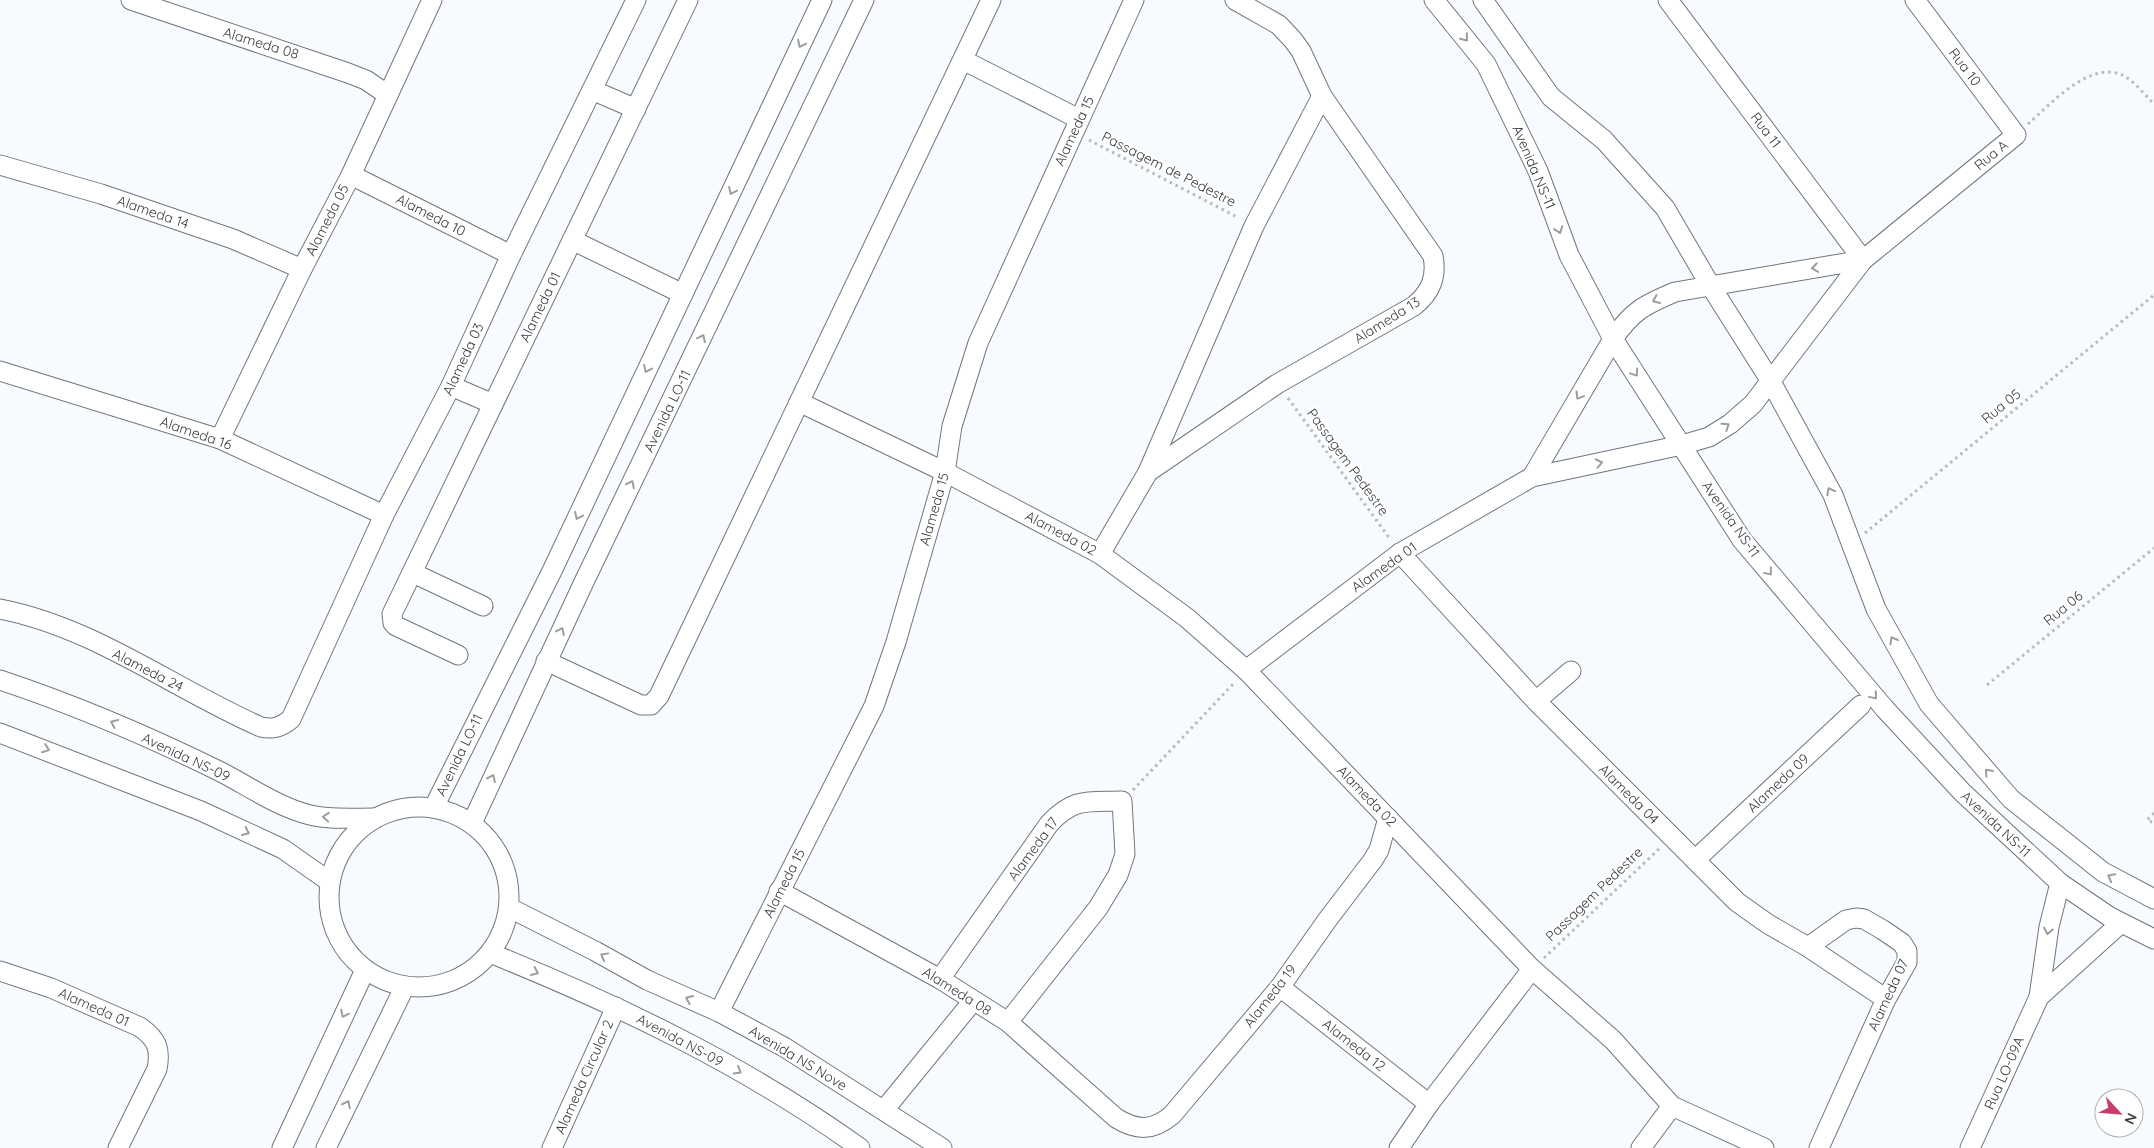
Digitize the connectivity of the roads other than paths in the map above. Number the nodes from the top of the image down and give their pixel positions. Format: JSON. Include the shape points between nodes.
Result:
{"nodes":[{"id":1,"x":131,"y":0,"type":"edge"},
{"id":2,"x":432,"y":0,"type":"edge"},
{"id":3,"x":636,"y":0,"type":"edge"},
{"id":4,"x":688,"y":0,"type":"edge"},
{"id":5,"x":822,"y":0,"type":"edge"},
{"id":6,"x":864,"y":0,"type":"edge"},
{"id":7,"x":991,"y":0,"type":"edge"},
{"id":8,"x":1134,"y":0,"type":"edge"},
{"id":9,"x":1235,"y":0,"type":"edge"},
{"id":10,"x":1434,"y":0,"type":"edge"},
{"id":11,"x":1483,"y":0,"type":"edge"},
{"id":12,"x":1668,"y":0,"type":"edge"},
{"id":13,"x":1915,"y":0,"type":"edge"},
{"id":14,"x":962,"y":60,"type":"junction"},
{"id":15,"x":592,"y":90,"type":"junction"},
{"id":16,"x":388,"y":95,"type":"junction"},
{"id":17,"x":1322,"y":96,"type":"junction"},
{"id":18,"x":636,"y":108,"type":"junction"},
{"id":19,"x":1076,"y":125,"type":"junction"},
{"id":20,"x":2016,"y":134,"type":"joint"},
{"id":21,"x":0,"y":165,"type":"edge"},
{"id":22,"x":350,"y":175,"type":"junction"},
{"id":23,"x":572,"y":240,"type":"junction"},
{"id":24,"x":511,"y":255,"type":"junction"},
{"id":25,"x":1863,"y":260,"type":"junction"},
{"id":26,"x":302,"y":269,"type":"junction"},
{"id":27,"x":1710,"y":285,"type":"junction"},
{"id":28,"x":683,"y":294,"type":"junction"},
{"id":29,"x":1613,"y":339,"type":"junction"},
{"id":30,"x":0,"y":371,"type":"edge"},
{"id":31,"x":1770,"y":380,"type":"junction"},
{"id":32,"x":451,"y":386,"type":"junction"},
{"id":33,"x":800,"y":402,"type":"junction"},
{"id":34,"x":493,"y":404,"type":"junction"},
{"id":35,"x":220,"y":439,"type":"junction"},
{"id":36,"x":1682,"y":446,"type":"junction"},
{"id":37,"x":945,"y":472,"type":"junction"},
{"id":38,"x":1148,"y":472,"type":"junction"},
{"id":39,"x":1532,"y":477,"type":"junction"},
{"id":40,"x":384,"y":515,"type":"junction"},
{"id":41,"x":1400,"y":553,"type":"junction"},
{"id":42,"x":1100,"y":554,"type":"junction"},
{"id":43,"x":413,"y":573,"type":"junction"},
{"id":44,"x":483,"y":606,"type":"dead end"},
{"id":45,"x":0,"y":609,"type":"edge"},
{"id":46,"x":458,"y":655,"type":"dead end"},
{"id":47,"x":546,"y":661,"type":"junction"},
{"id":48,"x":1246,"y":670,"type":"junction"},
{"id":49,"x":1572,"y":671,"type":"dead end"},
{"id":50,"x":0,"y":680,"type":"edge"},
{"id":51,"x":1536,"y":701,"type":"junction"},
{"id":52,"x":1861,"y":705,"type":"dead end"},
{"id":53,"x":291,"y":719,"type":"joint"},
{"id":54,"x":0,"y":732,"type":"edge"},
{"id":55,"x":434,"y":807,"type":"junction"},
{"id":56,"x":374,"y":818,"type":"junction"},
{"id":57,"x":1388,"y":818,"type":"junction"},
{"id":58,"x":472,"y":822,"type":"junction"},
{"id":59,"x":1695,"y":860,"type":"junction"},
{"id":60,"x":330,"y":882,"type":"junction"},
{"id":61,"x":2060,"y":884,"type":"junction"},
{"id":62,"x":779,"y":891,"type":"junction"},
{"id":63,"x":2154,"y":900,"type":"edge"},
{"id":64,"x":510,"y":908,"type":"junction"},
{"id":65,"x":2121,"y":923,"type":"junction"},
{"id":66,"x":2154,"y":939,"type":"edge"},
{"id":67,"x":1808,"y":947,"type":"junction"},
{"id":68,"x":490,"y":953,"type":"junction"},
{"id":69,"x":1532,"y":969,"type":"junction"},
{"id":70,"x":365,"y":970,"type":"junction"},
{"id":71,"x":0,"y":971,"type":"edge"},
{"id":72,"x":940,"y":979,"type":"junction"},
{"id":73,"x":405,"y":986,"type":"junction"},
{"id":74,"x":1280,"y":987,"type":"junction"},
{"id":75,"x":2038,"y":997,"type":"junction"},
{"id":76,"x":1886,"y":999,"type":"junction"},
{"id":77,"x":973,"y":1001,"type":"junction"},
{"id":78,"x":616,"y":1007,"type":"junction"},
{"id":79,"x":719,"y":1012,"type":"junction"},
{"id":80,"x":1008,"y":1022,"type":"junction"},
{"id":81,"x":1429,"y":1104,"type":"junction"},
{"id":82,"x":1672,"y":1106,"type":"junction"},
{"id":83,"x":884,"y":1110,"type":"junction"},
{"id":84,"x":1116,"y":1118,"type":"joint"},
{"id":85,"x":118,"y":1148,"type":"edge"},
{"id":86,"x":282,"y":1148,"type":"edge"},
{"id":87,"x":326,"y":1148,"type":"edge"},
{"id":88,"x":552,"y":1148,"type":"edge"},
{"id":89,"x":860,"y":1148,"type":"edge"},
{"id":90,"x":942,"y":1148,"type":"edge"},
{"id":91,"x":1399,"y":1148,"type":"edge"},
{"id":92,"x":1641,"y":1148,"type":"edge"},
{"id":93,"x":1764,"y":1148,"type":"edge"},
{"id":94,"x":1819,"y":1148,"type":"edge"},
{"id":95,"x":1970,"y":1148,"type":"edge"}],
"edges":[{"from":1,"to":16,"type":"street","name":"Alameda 08","via":[[348,72]]},
{"from":2,"to":16,"type":"street","name":"Alameda 05"},
{"from":3,"to":15,"type":"street","name":"Alameda 03"},
{"from":4,"to":18,"type":"street","name":"Alameda 01"},
{"from":5,"to":28,"type":"street","name":"Avenida LO-11","one_way":true},
{"from":47,"to":6,"type":"street","name":"Avenida LO-11","one_way":true},
{"from":7,"to":14,"type":"street"},
{"from":8,"to":19,"type":"street","name":"Alameda 15"},
{"from":9,"to":17,"type":"street","name":"Alameda 13","via":[[1278,26],[1293,40]]},
{"from":10,"to":29,"type":"street","name":"Avenida NS-11","one_way":true,"via":[[1486,64],[1538,171],[1569,255]]},
{"from":11,"to":27,"type":"street","name":"Avenida NS-11","via":[[1551,97],[1604,140],[1664,208]]},
{"from":12,"to":25,"type":"street","name":"Rua 11"},
{"from":13,"to":20,"type":"street","name":"Rua 10"},
{"from":14,"to":19,"type":"street"},
{"from":14,"to":33,"type":"street"},
{"from":15,"to":18,"type":"street"},
{"from":15,"to":24,"type":"street","name":"Alameda 03"},
{"from":16,"to":22,"type":"street","name":"Alameda 05"},
{"from":17,"to":38,"type":"street","name":"Alameda 13","via":[[1254,226]]},
{"from":17,"to":38,"type":"street","name":"Alameda 13","via":[[1433,256],[1435,278],[1430,290],[1414,306],[1277,384]]},
{"from":18,"to":23,"type":"street","name":"Alameda 01"},
{"from":19,"to":37,"type":"street","name":"Alameda 15","via":[[978,343],[952,426]]},
{"from":20,"to":25,"type":"street","name":"Rua A"},
{"from":21,"to":26,"type":"street","name":"Alameda 14","via":[[101,194],[232,239]]},
{"from":22,"to":24,"type":"street","name":"Alameda 10"},
{"from":22,"to":26,"type":"street","name":"Alameda 05"},
{"from":23,"to":28,"type":"street"},
{"from":23,"to":34,"type":"street","name":"Alameda 01"},
{"from":24,"to":32,"type":"street","name":"Alameda 03"},
{"from":25,"to":27,"type":"street","one_way":true},
{"from":25,"to":31,"type":"street","name":"Rua A"},
{"from":26,"to":35,"type":"street","name":"Alameda 05"},
{"from":27,"to":29,"type":"street","one_way":true,"via":[[1675,292],[1650,302],[1627,319]]},
{"from":27,"to":31,"type":"street","name":"Avenida NS-11"},
{"from":28,"to":55,"type":"street","name":"Avenida LO-11","one_way":true,"via":[[551,573]]},
{"from":29,"to":36,"type":"street","name":"Avenida NS-11","one_way":true},
{"from":29,"to":39,"type":"street","one_way":true},
{"from":30,"to":35,"type":"street","name":"Alameda 16"},
{"from":36,"to":31,"type":"street","name":"Rua A","one_way":true,"via":[[1709,437],[1730,424],[1753,404]]},
{"from":63,"to":31,"type":"street","name":"Avenida NS-11","one_way":true,"via":[[2103,872],[2011,799],[1929,704],[1876,609],[1833,496]]},
{"from":32,"to":34,"type":"street"},
{"from":32,"to":40,"type":"street","name":"Alameda 03"},
{"from":33,"to":37,"type":"street","name":"Alameda 02"},
{"from":33,"to":47,"type":"street","via":[[663,687],[651,705],[641,705]]},
{"from":34,"to":43,"type":"street","name":"Alameda 01"},
{"from":35,"to":40,"type":"street","name":"Alameda 16"},
{"from":39,"to":36,"type":"street","name":"Rua A","one_way":true},
{"from":36,"to":61,"type":"street","name":"Avenida NS-11","one_way":true,"via":[[1742,540],[1885,709],[1962,792]]},
{"from":37,"to":42,"type":"street","name":"Alameda 02"},
{"from":37,"to":62,"type":"street","name":"Alameda 15","via":[[874,706]]},
{"from":38,"to":42,"type":"street","name":"Alameda 13"},
{"from":39,"to":41,"type":"street","name":"Alameda 01"},
{"from":40,"to":53,"type":"street","name":"Alameda 03"},
{"from":41,"to":48,"type":"street","name":"Alameda 01"},
{"from":41,"to":51,"type":"street","name":"Alameda 04"},
{"from":42,"to":48,"type":"street","name":"Alameda 02","via":[[1188,618]]},
{"from":43,"to":44,"type":"street"},
{"from":43,"to":46,"type":"street","name":"Alameda 01","via":[[392,614],[393,622]]},
{"from":45,"to":53,"type":"street","name":"Alameda 24","via":[[25,614],[64,629],[261,727],[277,727]]},
{"from":58,"to":47,"type":"street","name":"Avenida LO-11","one_way":true},
{"from":48,"to":57,"type":"street","name":"Alameda 02"},
{"from":49,"to":51,"type":"street"},
{"from":56,"to":50,"type":"street","name":"Avenida NS-09","one_way":true,"via":[[309,815],[99,716]]},
{"from":51,"to":59,"type":"street","name":"Alameda 04"},
{"from":52,"to":59,"type":"street","name":"Alameda 09"},
{"from":54,"to":60,"type":"street","one_way":true,"via":[[202,811],[283,849]]},
{"from":55,"to":56,"type":"street","via":[[403,807]]},
{"from":55,"to":58,"type":"street"},
{"from":56,"to":60,"type":"street","via":[[350,837],[341,851]]},
{"from":57,"to":69,"type":"street","name":"Alameda 02"},
{"from":57,"to":74,"type":"street","name":"Alameda 19","via":[[1373,860]]},
{"from":58,"to":64,"type":"street","via":[[491,842],[504,865]]},
{"from":59,"to":67,"type":"street","name":"Alameda 04","via":[[1737,902]]},
{"from":60,"to":70,"type":"street","via":[[329,907],[335,931],[347,953]]},
{"from":61,"to":65,"type":"street","name":"Avenida NS-11"},
{"from":61,"to":75,"type":"street","name":"Rua LO-09A","one_way":true,"via":[[2049,927]]},
{"from":62,"to":72,"type":"street","name":"Alameda 08"},
{"from":62,"to":79,"type":"street","name":"Alameda 15"},
{"from":64,"to":68,"type":"street","via":[[500,937]]},
{"from":79,"to":64,"type":"street","name":"Avenida NS Nove","one_way":true,"via":[[647,980]]},
{"from":65,"to":66,"type":"street","name":"Avenida NS-11"},
{"from":65,"to":75,"type":"street","name":"Rua LO-09A"},
{"from":67,"to":76,"type":"street","name":"Alameda 04"},
{"from":67,"to":76,"type":"street","name":"Alameda 07","via":[[1846,920],[1864,919],[1883,930],[1902,943],[1907,951],[1907,962]]},
{"from":68,"to":73,"type":"street","via":[[466,974],[436,986]]},
{"from":68,"to":78,"type":"street","name":"Avenida NS-09","one_way":true},
{"from":69,"to":81,"type":"street"},
{"from":69,"to":82,"type":"street","name":"Alameda 02","via":[[1613,1040]]},
{"from":70,"to":73,"type":"street","via":[[384,981]]},
{"from":70,"to":86,"type":"street","one_way":true},
{"from":71,"to":85,"type":"street","name":"Alameda 01","via":[[51,988],[152,1035],[160,1055],[157,1069]]},
{"from":72,"to":77,"type":"street","name":"Alameda 08"},
{"from":72,"to":80,"type":"street","name":"Alameda 17","via":[[1059,813],[1076,803],[1122,801],[1125,854],[1118,875],[1098,908]]},
{"from":87,"to":73,"type":"street","one_way":true},
{"from":74,"to":81,"type":"street","name":"Alameda 12"},
{"from":74,"to":84,"type":"street","name":"Alameda 19","via":[[1163,1123],[1139,1128]]},
{"from":75,"to":95,"type":"street","name":"Rua LO-09A"},
{"from":76,"to":94,"type":"street","name":"Alameda 07"},
{"from":77,"to":80,"type":"street","name":"Alameda 08"},
{"from":77,"to":83,"type":"street"},
{"from":78,"to":88,"type":"street","name":"Alameda Circular 2"},
{"from":78,"to":89,"type":"street","name":"Avenida NS-09","one_way":true,"via":[[765,1087]]},
{"from":79,"to":83,"type":"street","name":"Avenida NS Nove","via":[[784,1047]]},
{"from":80,"to":84,"type":"street","name":"Alameda 08"},
{"from":81,"to":91,"type":"street"},
{"from":82,"to":92,"type":"street"},
{"from":82,"to":93,"type":"street","name":"Alameda 02"},
{"from":83,"to":90,"type":"street","name":"Avenida NS Nove"}]}
